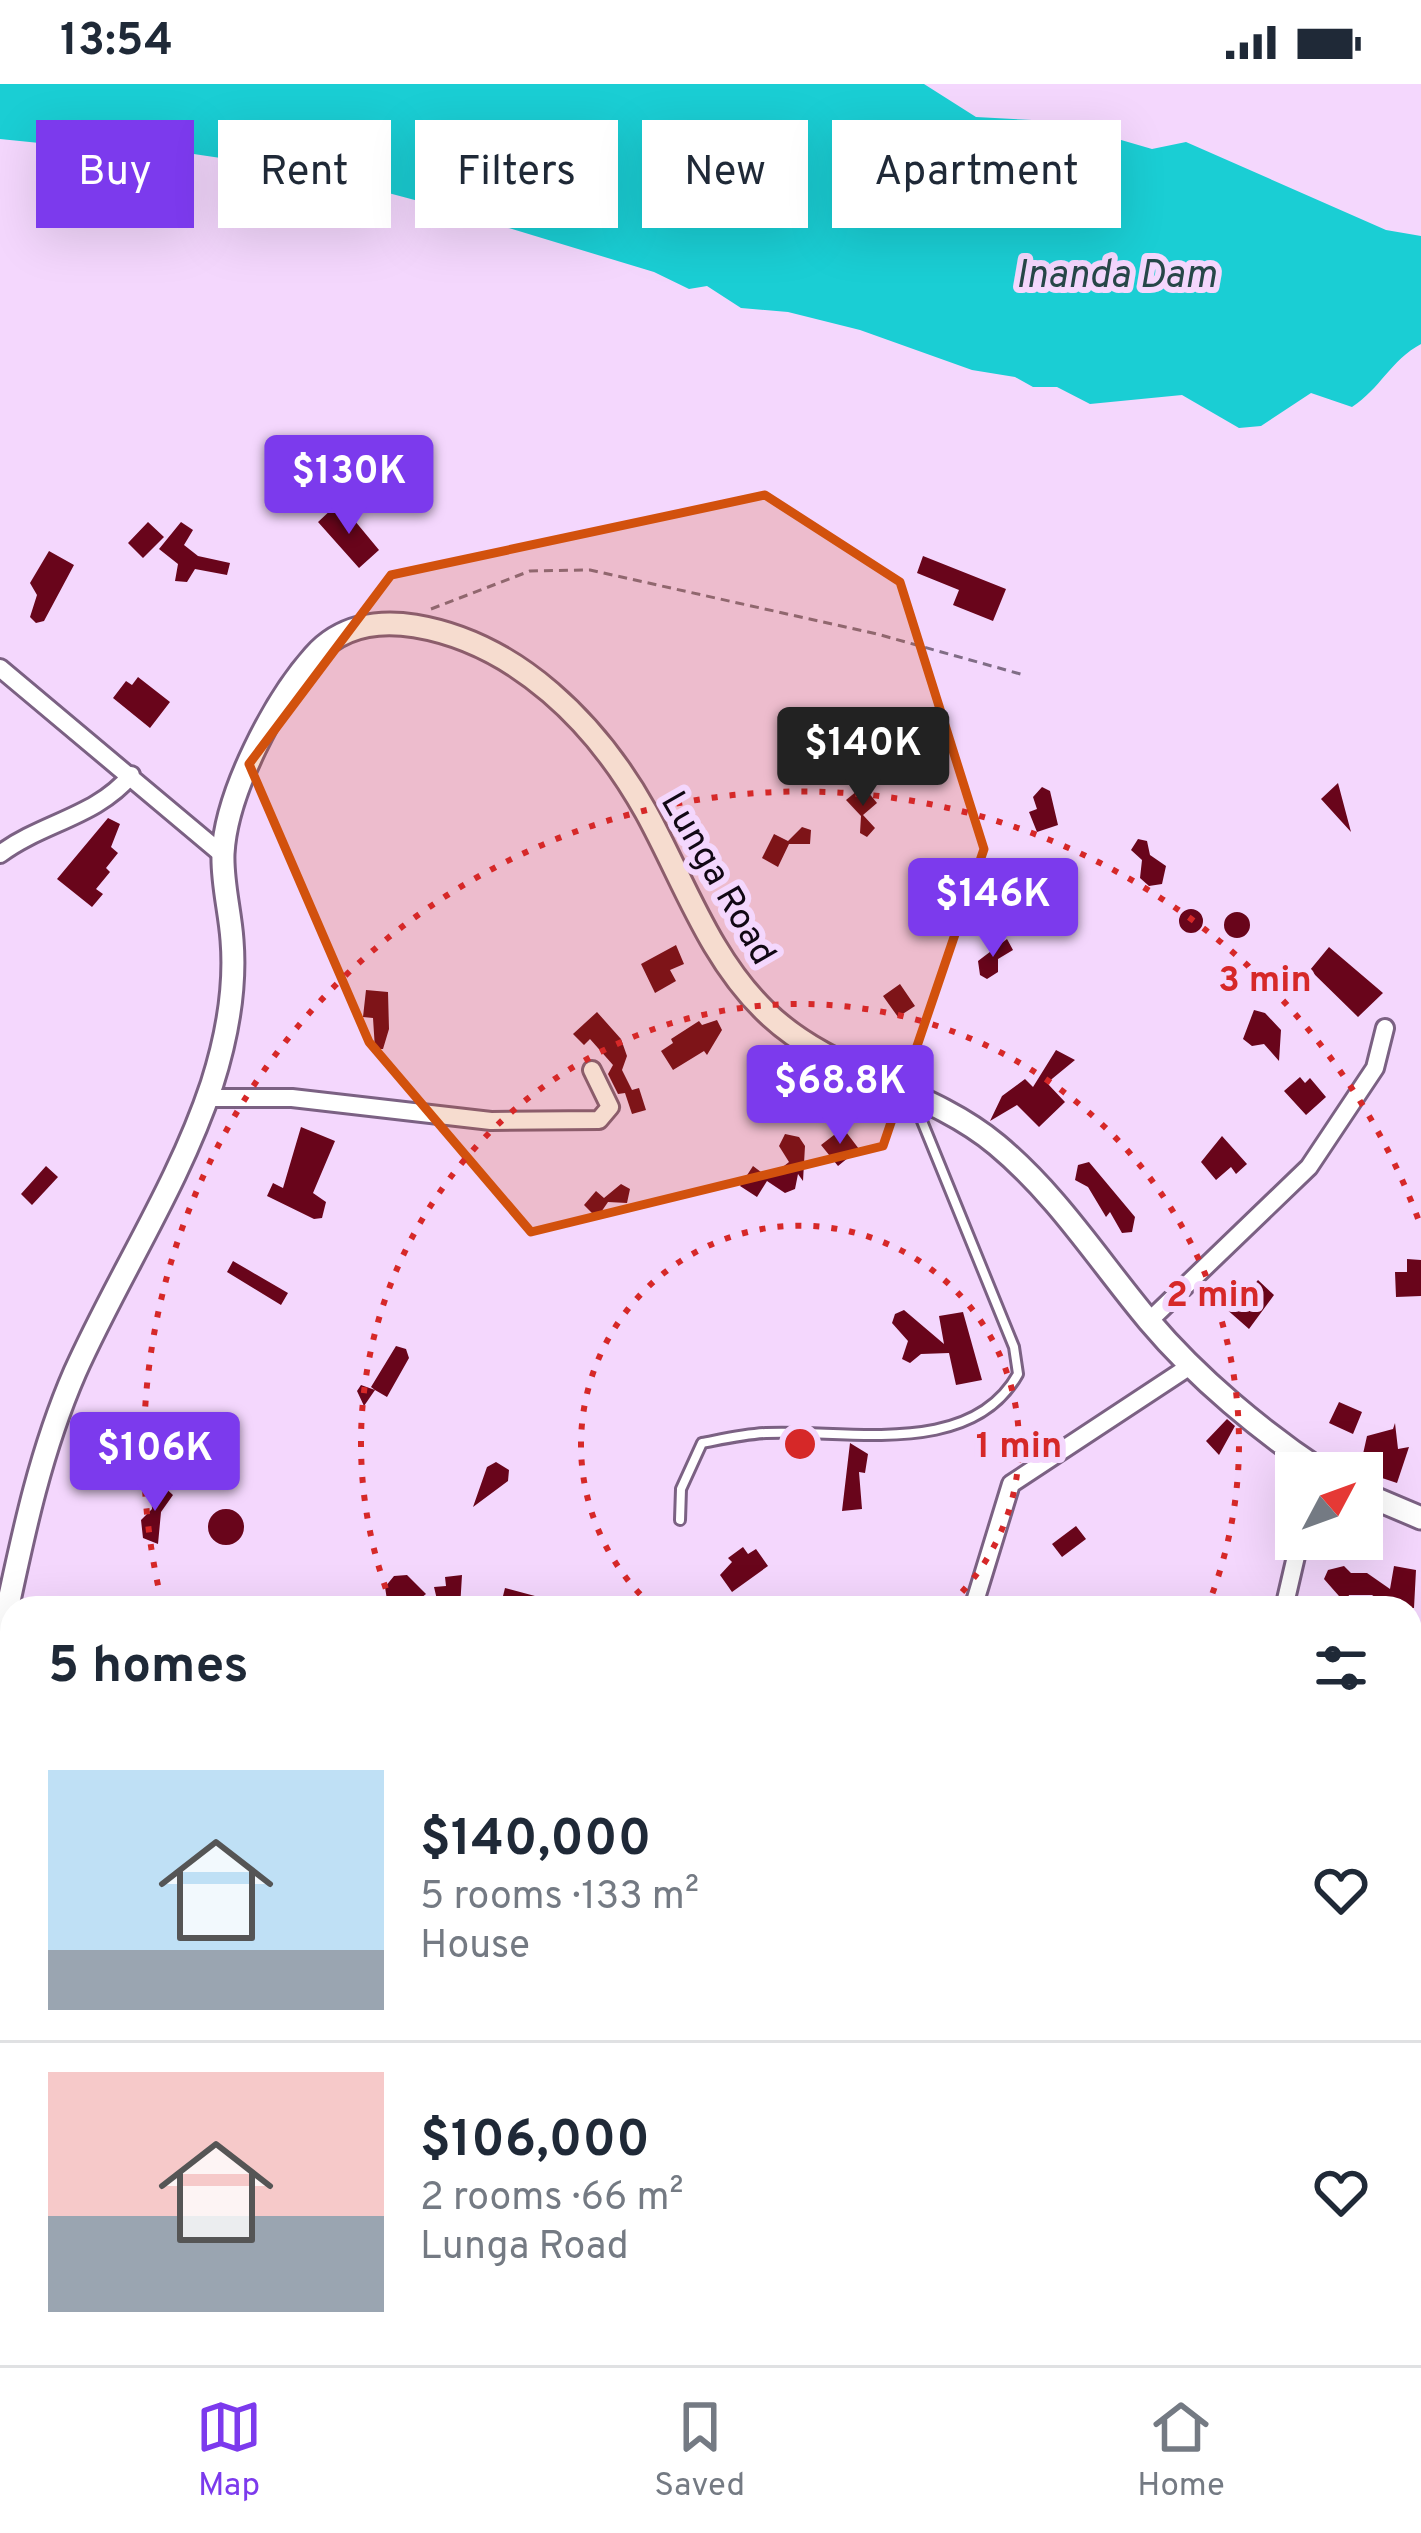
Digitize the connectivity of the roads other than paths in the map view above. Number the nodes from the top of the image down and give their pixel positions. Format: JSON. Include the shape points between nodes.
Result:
{"nodes":[{"id":1,"x":0,"y":668,"type":"edge"},
{"id":2,"x":131,"y":775,"type":"junction"},
{"id":3,"x":0,"y":854,"type":"edge"},
{"id":4,"x":223,"y":855,"type":"junction"},
{"id":5,"x":1385,"y":1028,"type":"dead end"},
{"id":6,"x":592,"y":1070,"type":"dead end"},
{"id":7,"x":910,"y":1092,"type":"junction"},
{"id":8,"x":206,"y":1098,"type":"junction"},
{"id":9,"x":1149,"y":1321,"type":"junction"},
{"id":10,"x":1190,"y":1366,"type":"junction"},
{"id":11,"x":1298,"y":1452,"type":"edge"},
{"id":12,"x":1383,"y":1502,"type":"edge"},
{"id":13,"x":1421,"y":1518,"type":"edge"},
{"id":14,"x":680,"y":1520,"type":"dead end"},
{"id":15,"x":1295,"y":1560,"type":"edge"},
{"id":16,"x":11,"y":1596,"type":"edge"},
{"id":17,"x":977,"y":1596,"type":"edge"},
{"id":18,"x":1287,"y":1596,"type":"edge"}],
"edges":[{"from":1,"to":2,"type":"street"},
{"from":2,"to":3,"type":"street","via":[[102,804]]},
{"from":2,"to":4,"type":"street"},
{"from":4,"to":7,"type":"street","name":"Lunga Road","via":[[264,728],[337,636],[389,623],[459,637],[525,670],[610,759],[709,937],[761,1008],[838,1065]]},
{"from":4,"to":8,"type":"street","name":"Lunga Road","via":[[234,985]]},
{"from":5,"to":9,"type":"street","via":[[1375,1068],[1309,1167]]},
{"from":6,"to":8,"type":"street","via":[[610,1107],[588,1121]]},
{"from":7,"to":9,"type":"street","name":"Lunga Road","via":[[968,1122],[1040,1184]]},
{"from":7,"to":14,"type":"lane","via":[[1015,1347],[1018,1374],[996,1404],[940,1430],[761,1433],[701,1443],[681,1489]]},
{"from":8,"to":16,"type":"street","name":"Lunga Road","via":[[43,1454]]},
{"from":9,"to":10,"type":"street","name":"Lunga Road"},
{"from":10,"to":11,"type":"street","name":"Lunga Road"},
{"from":10,"to":17,"type":"street","via":[[1011,1484]]},
{"from":12,"to":13,"type":"street"},
{"from":15,"to":18,"type":"street"}]}
